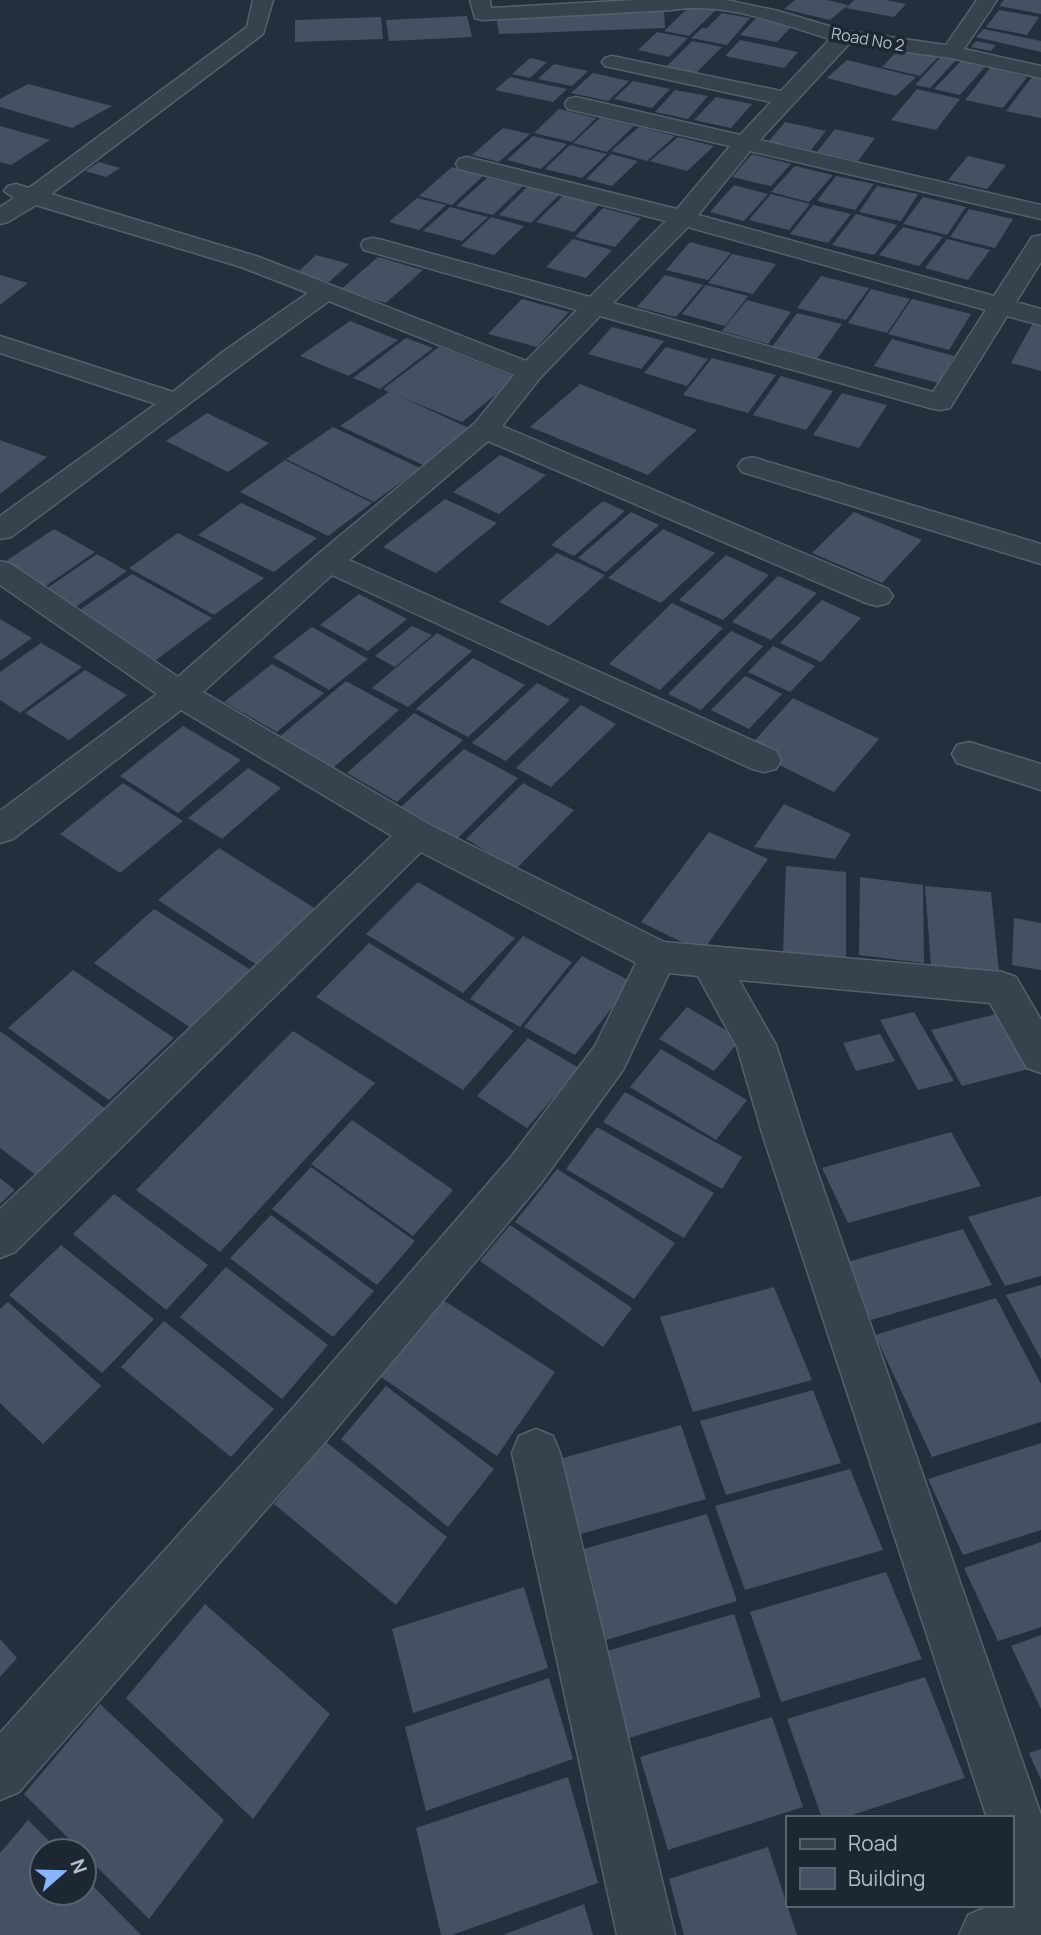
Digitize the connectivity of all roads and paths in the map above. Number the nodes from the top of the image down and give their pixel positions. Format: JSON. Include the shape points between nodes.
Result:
{"nodes":[{"id":1,"x":263,"y":0,"type":"edge"},
{"id":2,"x":480,"y":0,"type":"edge"},
{"id":3,"x":697,"y":0,"type":"edge"},
{"id":4,"x":987,"y":0,"type":"edge"},
{"id":5,"x":777,"y":7,"type":"edge"},
{"id":6,"x":844,"y":37,"type":"junction"},
{"id":7,"x":951,"y":52,"type":"junction"},
{"id":8,"x":612,"y":62,"type":"dead end"},
{"id":9,"x":1041,"y":72,"type":"edge"},
{"id":10,"x":789,"y":99,"type":"junction"},
{"id":11,"x":576,"y":104,"type":"dead end"},
{"id":12,"x":743,"y":145,"type":"junction"},
{"id":13,"x":467,"y":164,"type":"dead end"},
{"id":14,"x":0,"y":187,"type":"edge"},
{"id":15,"x":33,"y":197,"type":"junction"},
{"id":16,"x":1041,"y":212,"type":"edge"},
{"id":17,"x":0,"y":217,"type":"edge"},
{"id":18,"x":684,"y":218,"type":"junction"},
{"id":19,"x":1041,"y":242,"type":"edge"},
{"id":20,"x":373,"y":245,"type":"dead end"},
{"id":21,"x":327,"y":291,"type":"junction"},
{"id":22,"x":597,"y":307,"type":"junction"},
{"id":23,"x":1000,"y":307,"type":"junction"},
{"id":24,"x":1041,"y":317,"type":"edge"},
{"id":25,"x":0,"y":344,"type":"edge"},
{"id":26,"x":530,"y":372,"type":"junction"},
{"id":27,"x":177,"y":402,"type":"junction"},
{"id":28,"x":485,"y":429,"type":"junction"},
{"id":29,"x":752,"y":466,"type":"dead end"},
{"id":30,"x":0,"y":530,"type":"edge"},
{"id":31,"x":1041,"y":554,"type":"edge"},
{"id":32,"x":328,"y":562,"type":"junction"},
{"id":33,"x":0,"y":571,"type":"edge"},
{"id":34,"x":877,"y":596,"type":"dead end"},
{"id":35,"x":180,"y":695,"type":"junction"},
{"id":36,"x":969,"y":754,"type":"dead end"},
{"id":37,"x":764,"y":760,"type":"dead end"},
{"id":38,"x":1041,"y":777,"type":"edge"},
{"id":39,"x":0,"y":830,"type":"edge"},
{"id":40,"x":417,"y":834,"type":"junction"},
{"id":41,"x":658,"y":957,"type":"junction"},
{"id":42,"x":709,"y":961,"type":"junction"},
{"id":43,"x":1041,"y":1056,"type":"edge"},
{"id":44,"x":0,"y":1238,"type":"edge"},
{"id":45,"x":537,"y":1453,"type":"dead end"},
{"id":46,"x":0,"y":1773,"type":"edge"},
{"id":47,"x":1041,"y":1896,"type":"edge"},
{"id":48,"x":1041,"y":1913,"type":"edge"},
{"id":49,"x":646,"y":1935,"type":"edge"},
{"id":50,"x":988,"y":1935,"type":"edge"}],
"edges":[{"from":1,"to":15,"type":"street","via":[[256,30]]},
{"from":2,"to":3,"type":"street","name":"Road No 2","via":[[482,14]]},
{"from":3,"to":5,"type":"street","name":"Road No 2"},
{"from":4,"to":7,"type":"street"},
{"from":5,"to":6,"type":"street","name":"Road No 2"},
{"from":6,"to":7,"type":"street","name":"Road No 2"},
{"from":6,"to":10,"type":"street"},
{"from":7,"to":9,"type":"street","name":"Road No 2"},
{"from":8,"to":10,"type":"street"},
{"from":10,"to":12,"type":"street"},
{"from":11,"to":12,"type":"street"},
{"from":12,"to":16,"type":"street"},
{"from":12,"to":18,"type":"street"},
{"from":13,"to":18,"type":"street"},
{"from":14,"to":15,"type":"street"},
{"from":15,"to":17,"type":"street"},
{"from":15,"to":21,"type":"street","via":[[250,262]]},
{"from":18,"to":22,"type":"street"},
{"from":18,"to":23,"type":"street"},
{"from":19,"to":23,"type":"street"},
{"from":20,"to":22,"type":"street"},
{"from":21,"to":26,"type":"street"},
{"from":21,"to":27,"type":"street"},
{"from":22,"to":23,"type":"street","via":[[940,402]]},
{"from":22,"to":26,"type":"street"},
{"from":23,"to":24,"type":"street"},
{"from":25,"to":27,"type":"street"},
{"from":26,"to":28,"type":"street"},
{"from":27,"to":30,"type":"street"},
{"from":28,"to":32,"type":"street"},
{"from":28,"to":34,"type":"street"},
{"from":29,"to":31,"type":"street"},
{"from":32,"to":35,"type":"street"},
{"from":32,"to":37,"type":"street"},
{"from":33,"to":35,"type":"street"},
{"from":35,"to":39,"type":"street"},
{"from":35,"to":40,"type":"street"},
{"from":36,"to":38,"type":"street"},
{"from":40,"to":41,"type":"street"},
{"from":40,"to":44,"type":"street"},
{"from":41,"to":42,"type":"street"},
{"from":41,"to":46,"type":"street","via":[[609,1058],[526,1170],[309,1425]]},
{"from":42,"to":43,"type":"street","via":[[1002,988]]},
{"from":42,"to":47,"type":"street","via":[[756,1045]]},
{"from":45,"to":49,"type":"street"},
{"from":48,"to":50,"type":"street"}]}
